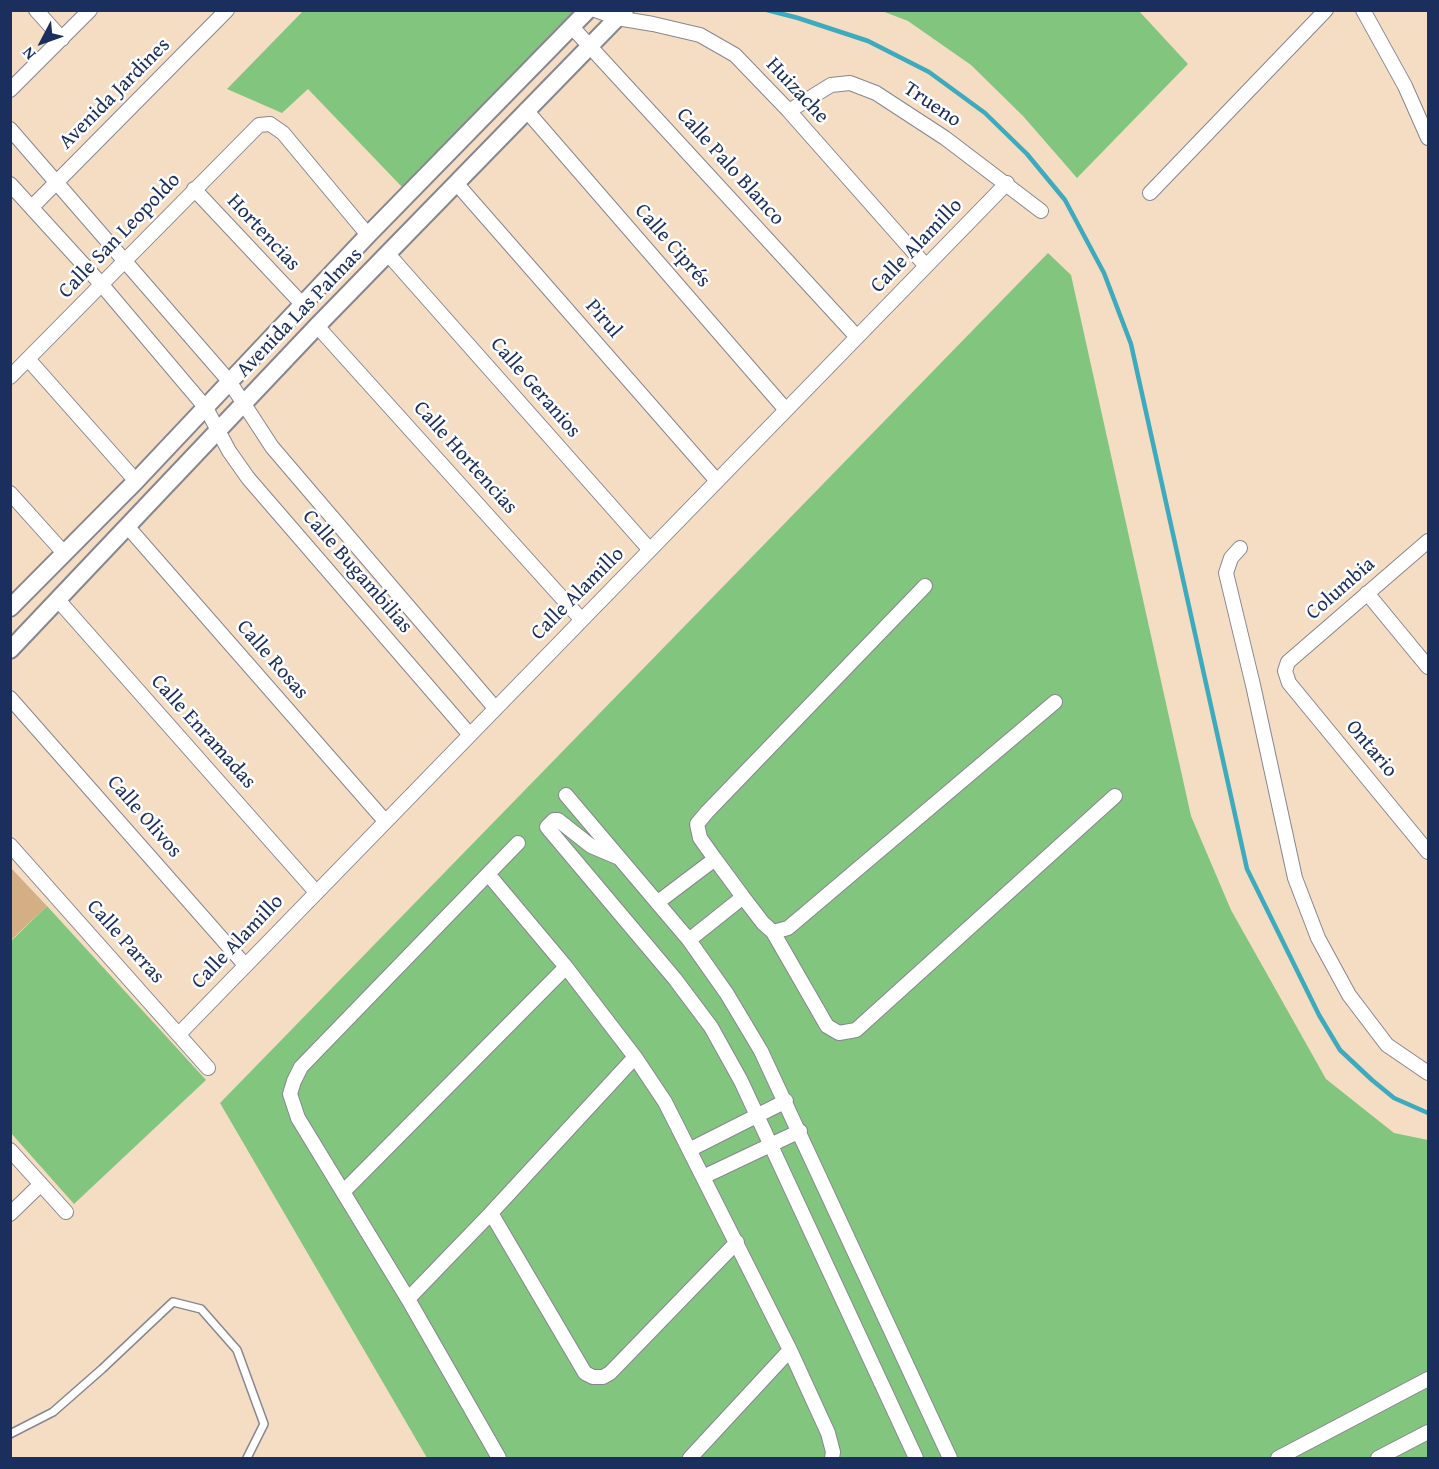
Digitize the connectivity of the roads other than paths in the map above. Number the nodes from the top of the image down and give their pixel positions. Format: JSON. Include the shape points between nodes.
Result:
{"nodes":[{"id":1,"x":36,"y":10,"type":"edge"},
{"id":2,"x":90,"y":10,"type":"edge"},
{"id":3,"x":227,"y":10,"type":"edge"},
{"id":4,"x":588,"y":10,"type":"edge"},
{"id":5,"x":595,"y":10,"type":"edge"},
{"id":6,"x":1326,"y":10,"type":"edge"},
{"id":7,"x":1363,"y":10,"type":"edge"},
{"id":8,"x":621,"y":14,"type":"edge"},
{"id":9,"x":572,"y":27,"type":"junction"},
{"id":10,"x":62,"y":39,"type":"junction"},
{"id":11,"x":590,"y":46,"type":"junction"},
{"id":12,"x":10,"y":90,"type":"edge"},
{"id":13,"x":526,"y":110,"type":"junction"},
{"id":14,"x":789,"y":111,"type":"junction"},
{"id":15,"x":10,"y":129,"type":"edge"},
{"id":16,"x":1428,"y":138,"type":"edge"},
{"id":17,"x":56,"y":183,"type":"junction"},
{"id":18,"x":1006,"y":183,"type":"junction"},
{"id":19,"x":10,"y":184,"type":"edge"},
{"id":20,"x":457,"y":184,"type":"junction"},
{"id":21,"x":194,"y":189,"type":"junction"},
{"id":22,"x":1150,"y":193,"type":"dead end"},
{"id":23,"x":32,"y":207,"type":"junction"},
{"id":24,"x":1041,"y":211,"type":"dead end"},
{"id":25,"x":369,"y":235,"type":"junction"},
{"id":26,"x":388,"y":254,"type":"junction"},
{"id":27,"x":123,"y":261,"type":"junction"},
{"id":28,"x":926,"y":266,"type":"junction"},
{"id":29,"x":102,"y":285,"type":"junction"},
{"id":30,"x":303,"y":305,"type":"junction"},
{"id":31,"x":318,"y":326,"type":"junction"},
{"id":32,"x":857,"y":337,"type":"junction"},
{"id":33,"x":28,"y":358,"type":"junction"},
{"id":34,"x":10,"y":377,"type":"edge"},
{"id":35,"x":229,"y":381,"type":"junction"},
{"id":36,"x":244,"y":405,"type":"junction"},
{"id":37,"x":206,"y":408,"type":"junction"},
{"id":38,"x":786,"y":410,"type":"junction"},
{"id":39,"x":218,"y":432,"type":"junction"},
{"id":40,"x":135,"y":481,"type":"junction"},
{"id":41,"x":717,"y":481,"type":"junction"},
{"id":42,"x":10,"y":493,"type":"edge"},
{"id":43,"x":127,"y":526,"type":"junction"},
{"id":44,"x":1428,"y":541,"type":"edge"},
{"id":45,"x":1240,"y":549,"type":"dead end"},
{"id":46,"x":650,"y":550,"type":"junction"},
{"id":47,"x":64,"y":553,"type":"junction"},
{"id":48,"x":925,"y":586,"type":"dead end"},
{"id":49,"x":1367,"y":593,"type":"junction"},
{"id":50,"x":58,"y":600,"type":"junction"},
{"id":51,"x":10,"y":608,"type":"edge"},
{"id":52,"x":581,"y":619,"type":"junction"},
{"id":53,"x":12,"y":646,"type":"edge"},
{"id":54,"x":1428,"y":667,"type":"edge"},
{"id":55,"x":1285,"y":671,"type":"joint"},
{"id":56,"x":10,"y":698,"type":"edge"},
{"id":57,"x":1055,"y":702,"type":"dead end"},
{"id":58,"x":495,"y":708,"type":"junction"},
{"id":59,"x":470,"y":735,"type":"junction"},
{"id":60,"x":566,"y":795,"type":"dead end"},
{"id":61,"x":1115,"y":796,"type":"dead end"},
{"id":62,"x":385,"y":821,"type":"junction"},
{"id":63,"x":518,"y":843,"type":"dead end"},
{"id":64,"x":10,"y":845,"type":"edge"},
{"id":65,"x":1428,"y":852,"type":"edge"},
{"id":66,"x":617,"y":857,"type":"junction"},
{"id":67,"x":715,"y":859,"type":"junction"},
{"id":68,"x":488,"y":874,"type":"junction"},
{"id":69,"x":316,"y":892,"type":"junction"},
{"id":70,"x":743,"y":897,"type":"junction"},
{"id":71,"x":658,"y":902,"type":"junction"},
{"id":72,"x":772,"y":932,"type":"junction"},
{"id":73,"x":690,"y":940,"type":"junction"},
{"id":74,"x":245,"y":965,"type":"junction"},
{"id":75,"x":566,"y":967,"type":"junction"},
{"id":76,"x":179,"y":1034,"type":"junction"},
{"id":77,"x":635,"y":1057,"type":"junction"},
{"id":78,"x":207,"y":1068,"type":"dead end"},
{"id":79,"x":1428,"y":1072,"type":"edge"},
{"id":80,"x":786,"y":1101,"type":"junction"},
{"id":81,"x":757,"y":1115,"type":"junction"},
{"id":82,"x":800,"y":1131,"type":"junction"},
{"id":83,"x":770,"y":1144,"type":"junction"},
{"id":84,"x":10,"y":1150,"type":"edge"},
{"id":85,"x":689,"y":1150,"type":"junction"},
{"id":86,"x":703,"y":1177,"type":"junction"},
{"id":87,"x":41,"y":1184,"type":"junction"},
{"id":88,"x":344,"y":1191,"type":"junction"},
{"id":89,"x":66,"y":1212,"type":"dead end"},
{"id":90,"x":491,"y":1213,"type":"junction"},
{"id":91,"x":10,"y":1214,"type":"edge"},
{"id":92,"x":736,"y":1242,"type":"junction"},
{"id":93,"x":408,"y":1299,"type":"junction"},
{"id":94,"x":790,"y":1350,"type":"junction"},
{"id":95,"x":1428,"y":1380,"type":"edge"},
{"id":96,"x":1428,"y":1432,"type":"edge"},
{"id":97,"x":10,"y":1434,"type":"edge"},
{"id":98,"x":247,"y":1458,"type":"edge"},
{"id":99,"x":499,"y":1458,"type":"edge"},
{"id":100,"x":690,"y":1458,"type":"edge"},
{"id":101,"x":832,"y":1458,"type":"edge"},
{"id":102,"x":916,"y":1458,"type":"edge"},
{"id":103,"x":950,"y":1458,"type":"edge"},
{"id":104,"x":1278,"y":1458,"type":"edge"},
{"id":105,"x":1378,"y":1458,"type":"edge"}],
"edges":[{"from":1,"to":10,"type":"street"},
{"from":2,"to":10,"type":"street"},
{"from":3,"to":17,"type":"street","name":"Avenida Jardines"},
{"from":4,"to":9,"type":"street","name":"Avenida Las Palmas"},
{"from":5,"to":8,"type":"street","name":"Huizache"},
{"from":6,"to":22,"type":"street"},
{"from":7,"to":16,"type":"street","via":[[1405,86]]},
{"from":8,"to":11,"type":"street","name":"Avenida Las Palmas"},
{"from":8,"to":14,"type":"street","name":"Huizache","via":[[700,35],[735,54]]},
{"from":9,"to":11,"type":"street","name":"Calle Palo Blanco"},
{"from":9,"to":25,"type":"street","name":"Avenida Las Palmas"},
{"from":10,"to":12,"type":"street"},
{"from":11,"to":13,"type":"street","name":"Avenida Las Palmas"},
{"from":11,"to":32,"type":"street","name":"Calle Palo Blanco"},
{"from":13,"to":20,"type":"street","name":"Avenida Las Palmas"},
{"from":13,"to":38,"type":"street","name":"Calle Ciprés"},
{"from":14,"to":18,"type":"street","name":"Trueno","via":[[831,85],[850,83],[876,93]]},
{"from":14,"to":28,"type":"street","name":"Huizache"},
{"from":15,"to":17,"type":"street","name":"Calle Bugambilias"},
{"from":17,"to":23,"type":"street","name":"Avenida Jardines"},
{"from":17,"to":27,"type":"street","name":"Calle Bugambilias"},
{"from":18,"to":24,"type":"street","name":"Trueno"},
{"from":18,"to":28,"type":"street","name":"Calle Alamillo"},
{"from":19,"to":23,"type":"street","name":"Calle Bugambilias"},
{"from":20,"to":26,"type":"street","name":"Avenida Las Palmas"},
{"from":20,"to":41,"type":"street","name":"Pirul"},
{"from":21,"to":25,"type":"street","name":"Calle San Leopoldo","via":[[260,125],[270,124],[284,133]]},
{"from":21,"to":27,"type":"street","name":"Calle San Leopoldo"},
{"from":21,"to":30,"type":"street","name":"Hortencias"},
{"from":23,"to":29,"type":"street","name":"Calle Bugambilias"},
{"from":25,"to":30,"type":"street","name":"Avenida Las Palmas"},
{"from":26,"to":31,"type":"street","name":"Avenida Las Palmas"},
{"from":26,"to":46,"type":"street","name":"Calle Geranios"},
{"from":27,"to":29,"type":"street","name":"Calle San Leopoldo"},
{"from":27,"to":35,"type":"street","name":"Calle Bugambilias"},
{"from":28,"to":32,"type":"street","name":"Calle Alamillo"},
{"from":29,"to":33,"type":"street","name":"Calle San Leopoldo"},
{"from":29,"to":37,"type":"street","name":"Calle Bugambilias"},
{"from":30,"to":35,"type":"street","name":"Avenida Las Palmas"},
{"from":31,"to":36,"type":"street","name":"Avenida Las Palmas"},
{"from":31,"to":52,"type":"street","name":"Calle Hortencias"},
{"from":32,"to":38,"type":"street","name":"Calle Alamillo"},
{"from":33,"to":34,"type":"street","name":"Calle San Leopoldo"},
{"from":33,"to":40,"type":"street"},
{"from":35,"to":36,"type":"street","name":"Calle Bugambilias"},
{"from":35,"to":37,"type":"street","name":"Avenida Las Palmas"},
{"from":36,"to":39,"type":"street","name":"Avenida Las Palmas"},
{"from":36,"to":58,"type":"street","name":"Calle Bugambilias","via":[[290,469]]},
{"from":37,"to":39,"type":"street","name":"Calle Bugambilias"},
{"from":37,"to":40,"type":"street","name":"Avenida Las Palmas"},
{"from":38,"to":41,"type":"street","name":"Calle Alamillo"},
{"from":39,"to":43,"type":"street","name":"Avenida Las Palmas"},
{"from":39,"to":59,"type":"street","name":"Calle Bugambilias","via":[[248,478]]},
{"from":40,"to":47,"type":"street","name":"Avenida Las Palmas"},
{"from":41,"to":46,"type":"street","name":"Calle Alamillo"},
{"from":42,"to":47,"type":"street"},
{"from":43,"to":50,"type":"street","name":"Avenida Las Palmas"},
{"from":43,"to":62,"type":"street","name":"Calle Rosas"},
{"from":44,"to":49,"type":"street","name":"Columbia"},
{"from":45,"to":79,"type":"street","via":[[1231,558],[1226,573],[1295,878],[1318,938],[1349,995],[1387,1045]]},
{"from":46,"to":52,"type":"street","name":"Calle Alamillo"},
{"from":47,"to":51,"type":"street","name":"Avenida Las Palmas"},
{"from":48,"to":67,"type":"street","via":[[697,825],[700,838]]},
{"from":49,"to":54,"type":"street"},
{"from":49,"to":55,"type":"street","name":"Columbia","via":[[1288,662]]},
{"from":50,"to":53,"type":"street","name":"Avenida Las Palmas"},
{"from":50,"to":69,"type":"street","name":"Calle Enramadas"},
{"from":52,"to":58,"type":"street","name":"Calle Alamillo"},
{"from":55,"to":65,"type":"street","name":"Ontario","via":[[1289,683]]},
{"from":56,"to":74,"type":"street","name":"Calle Olivos"},
{"from":57,"to":72,"type":"street","via":[[788,928]]},
{"from":58,"to":59,"type":"street","name":"Calle Alamillo"},
{"from":59,"to":62,"type":"street","name":"Calle Alamillo"},
{"from":60,"to":66,"type":"street"},
{"from":61,"to":72,"type":"street","via":[[856,1030],[839,1033],[827,1026]]},
{"from":62,"to":69,"type":"street","name":"Calle Alamillo"},
{"from":63,"to":68,"type":"street"},
{"from":64,"to":76,"type":"street","name":"Calle Parras"},
{"from":66,"to":71,"type":"street"},
{"from":66,"to":81,"type":"street","via":[[591,846],[558,820],[547,827],[711,1027]]},
{"from":67,"to":70,"type":"street"},
{"from":67,"to":71,"type":"street"},
{"from":68,"to":75,"type":"street"},
{"from":68,"to":88,"type":"street","via":[[301,1067],[294,1081],[290,1094],[298,1118]]},
{"from":69,"to":74,"type":"street","name":"Calle Alamillo"},
{"from":70,"to":72,"type":"street"},
{"from":70,"to":73,"type":"street"},
{"from":71,"to":73,"type":"street"},
{"from":73,"to":80,"type":"street","via":[[750,1032]]},
{"from":74,"to":76,"type":"street","name":"Calle Alamillo"},
{"from":75,"to":77,"type":"street"},
{"from":75,"to":88,"type":"street"},
{"from":76,"to":78,"type":"street","name":"Calle Parras"},
{"from":77,"to":85,"type":"street","via":[[665,1102]]},
{"from":77,"to":90,"type":"street"},
{"from":80,"to":81,"type":"street"},
{"from":80,"to":82,"type":"street"},
{"from":81,"to":83,"type":"street"},
{"from":81,"to":85,"type":"street"},
{"from":82,"to":83,"type":"street"},
{"from":82,"to":103,"type":"street"},
{"from":83,"to":86,"type":"street"},
{"from":83,"to":102,"type":"street"},
{"from":84,"to":87,"type":"street"},
{"from":85,"to":86,"type":"street"},
{"from":86,"to":92,"type":"street"},
{"from":87,"to":89,"type":"street"},
{"from":87,"to":91,"type":"street"},
{"from":88,"to":93,"type":"street"},
{"from":90,"to":92,"type":"street","via":[[585,1373],[593,1377],[610,1373]]},
{"from":90,"to":93,"type":"street"},
{"from":92,"to":94,"type":"street"},
{"from":93,"to":99,"type":"street"},
{"from":94,"to":100,"type":"street"},
{"from":94,"to":101,"type":"street","via":[[828,1433]]},
{"from":95,"to":104,"type":"street"},
{"from":96,"to":105,"type":"street"},
{"from":97,"to":98,"type":"lane","via":[[52,1412],[173,1302],[201,1309],[237,1350],[264,1424]]}]}
